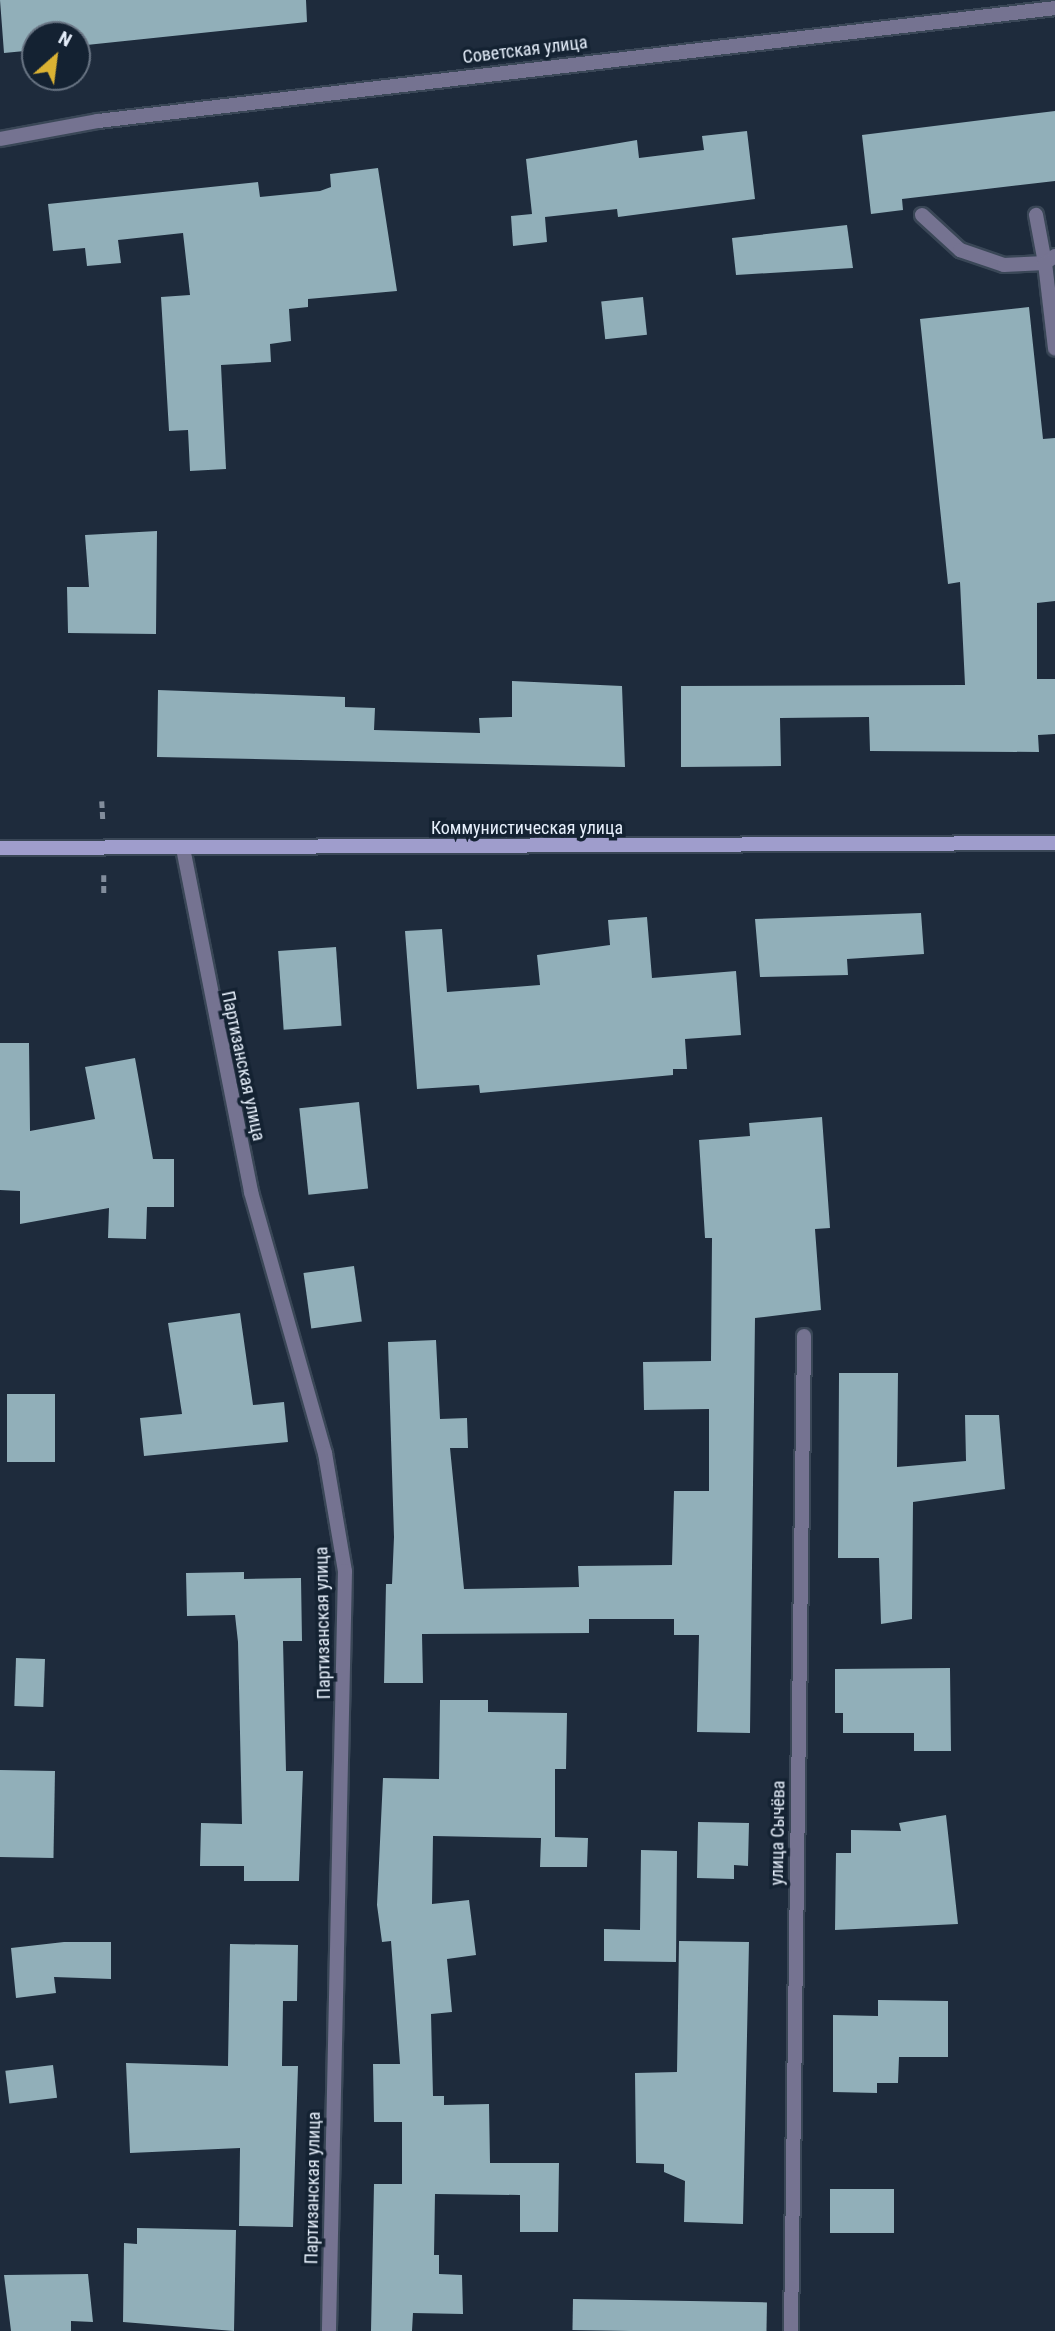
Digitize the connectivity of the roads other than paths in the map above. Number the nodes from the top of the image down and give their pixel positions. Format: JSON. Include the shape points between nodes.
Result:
{"nodes":[{"id":1,"x":1055,"y":8,"type":"edge"},
{"id":2,"x":0,"y":139,"type":"edge"},
{"id":3,"x":922,"y":215,"type":"dead end"},
{"id":4,"x":1036,"y":215,"type":"dead end"},
{"id":5,"x":1050,"y":260,"type":"edge"},
{"id":6,"x":1055,"y":348,"type":"edge"},
{"id":7,"x":1055,"y":843,"type":"edge"},
{"id":8,"x":0,"y":848,"type":"edge"},
{"id":9,"x":183,"y":848,"type":"junction"},
{"id":10,"x":804,"y":1336,"type":"dead end"},
{"id":11,"x":329,"y":2331,"type":"edge"},
{"id":12,"x":791,"y":2331,"type":"edge"}],
"edges":[{"from":1,"to":2,"type":"street","name":"Советская улица","via":[[112,119]]},
{"from":3,"to":5,"type":"street","via":[[950,243],[984,260]]},
{"from":4,"to":5,"type":"street"},
{"from":5,"to":6,"type":"street"},
{"from":7,"to":9,"type":"main road","name":"Коммунистическая улица"},
{"from":8,"to":9,"type":"main road","name":"Коммунистическая улица"},
{"from":9,"to":11,"type":"street","name":"Партизанская улица","via":[[196,942],[251,1192],[325,1453],[345,1571]]},
{"from":10,"to":12,"type":"street","name":"улица Сычёва"}]}
